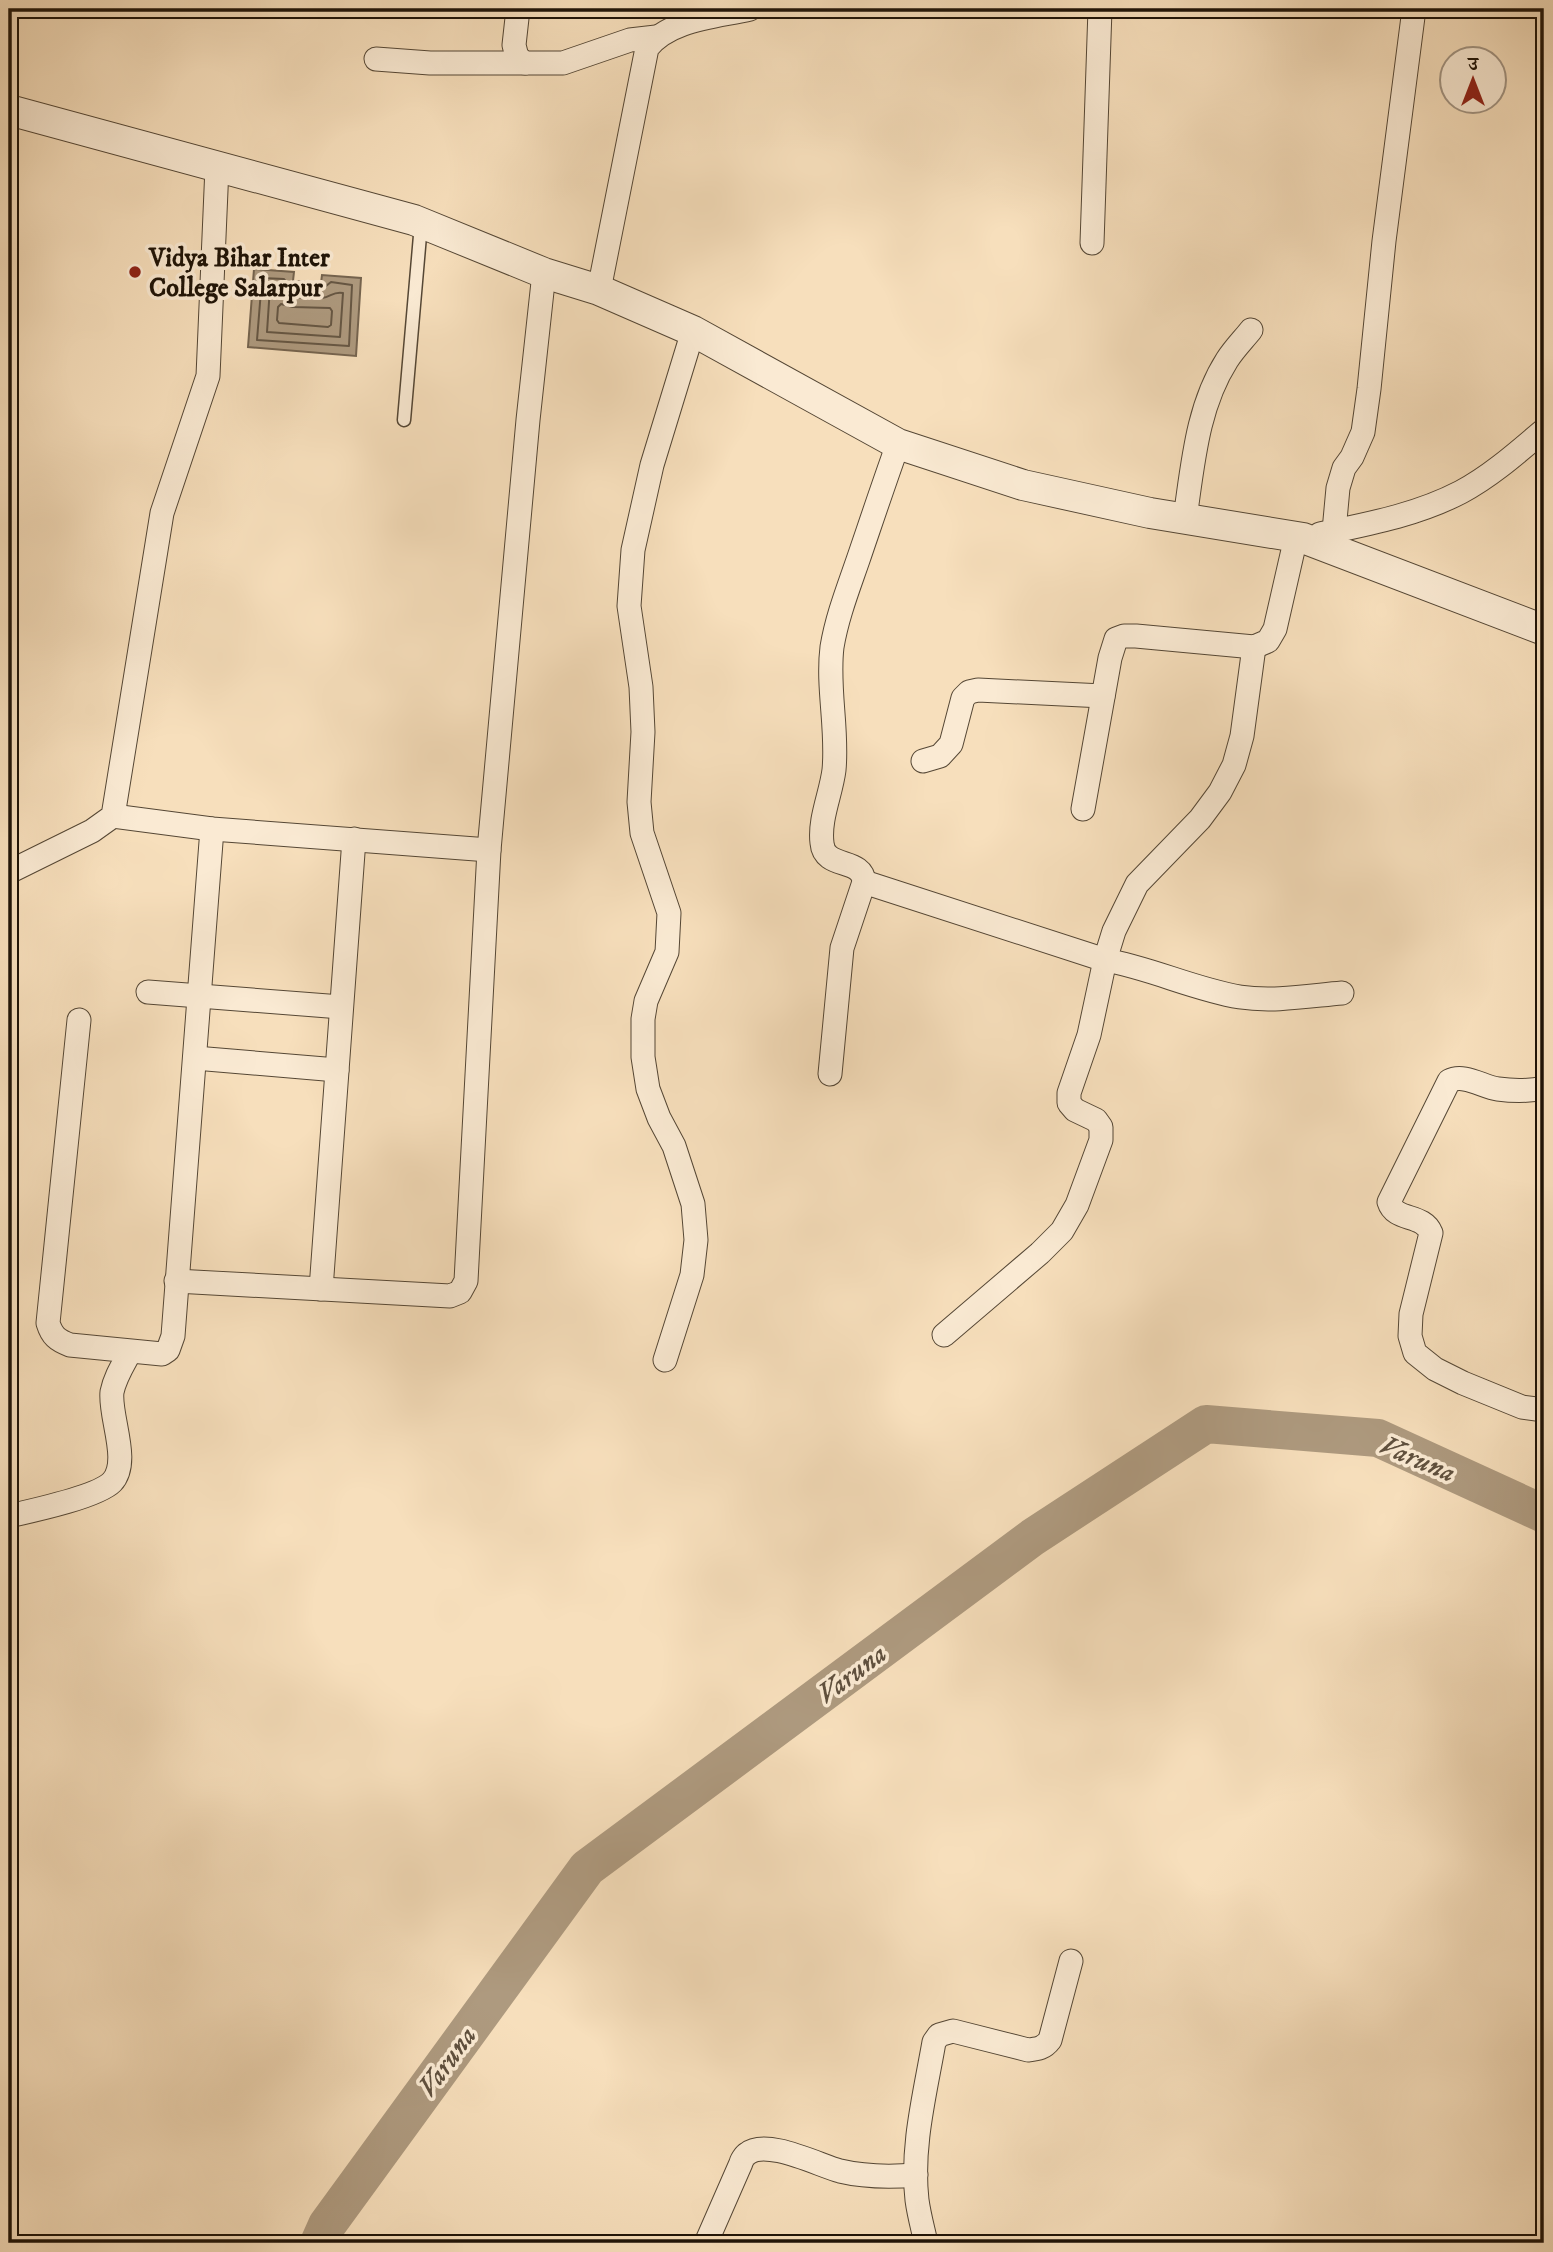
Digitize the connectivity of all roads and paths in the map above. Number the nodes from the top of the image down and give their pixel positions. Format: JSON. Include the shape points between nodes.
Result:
{"nodes":[{"id":1,"x":518,"y":9,"type":"edge"},
{"id":2,"x":750,"y":9,"type":"edge"},
{"id":3,"x":1100,"y":9,"type":"edge"},
{"id":4,"x":1414,"y":9,"type":"edge"},
{"id":5,"x":656,"y":37,"type":"junction"},
{"id":6,"x":376,"y":59,"type":"dead end"},
{"id":7,"x":526,"y":63,"type":"junction"},
{"id":8,"x":9,"y":110,"type":"edge"},
{"id":9,"x":217,"y":167,"type":"junction"},
{"id":10,"x":422,"y":223,"type":"junction"},
{"id":11,"x":1093,"y":243,"type":"dead end"},
{"id":12,"x":544,"y":273,"type":"junction"},
{"id":13,"x":599,"y":290,"type":"junction"},
{"id":14,"x":1251,"y":330,"type":"dead end"},
{"id":15,"x":692,"y":331,"type":"junction"},
{"id":16,"x":404,"y":420,"type":"dead end"},
{"id":17,"x":1539,"y":441,"type":"edge"},
{"id":18,"x":898,"y":444,"type":"junction"},
{"id":19,"x":1185,"y":518,"type":"junction"},
{"id":20,"x":1334,"y":531,"type":"junction"},
{"id":21,"x":1300,"y":537,"type":"junction"},
{"id":22,"x":1544,"y":631,"type":"edge"},
{"id":23,"x":1254,"y":647,"type":"junction"},
{"id":24,"x":1103,"y":695,"type":"junction"},
{"id":25,"x":923,"y":761,"type":"dead end"},
{"id":26,"x":1083,"y":809,"type":"dead end"},
{"id":27,"x":113,"y":816,"type":"junction"},
{"id":28,"x":212,"y":829,"type":"junction"},
{"id":29,"x":354,"y":839,"type":"junction"},
{"id":30,"x":489,"y":849,"type":"junction"},
{"id":31,"x":9,"y":872,"type":"edge"},
{"id":32,"x":864,"y":882,"type":"junction"},
{"id":33,"x":1105,"y":960,"type":"junction"},
{"id":34,"x":148,"y":992,"type":"dead end"},
{"id":35,"x":1342,"y":993,"type":"dead end"},
{"id":36,"x":200,"y":995,"type":"junction"},
{"id":37,"x":341,"y":1007,"type":"junction"},
{"id":38,"x":79,"y":1020,"type":"dead end"},
{"id":39,"x":195,"y":1058,"type":"junction"},
{"id":40,"x":337,"y":1070,"type":"junction"},
{"id":41,"x":830,"y":1074,"type":"dead end"},
{"id":42,"x":1544,"y":1088,"type":"edge"},
{"id":43,"x":176,"y":1281,"type":"junction"},
{"id":44,"x":321,"y":1289,"type":"junction"},
{"id":45,"x":944,"y":1335,"type":"dead end"},
{"id":46,"x":130,"y":1352,"type":"junction"},
{"id":47,"x":665,"y":1360,"type":"dead end"},
{"id":48,"x":1544,"y":1410,"type":"edge"},
{"id":49,"x":9,"y":1516,"type":"edge"},
{"id":50,"x":1071,"y":1961,"type":"dead end"},
{"id":51,"x":916,"y":2175,"type":"junction"},
{"id":52,"x":706,"y":2243,"type":"edge"},
{"id":53,"x":926,"y":2243,"type":"edge"}],
"edges":[{"from":1,"to":7,"type":"street","via":[[514,45],[517,57]]},
{"from":2,"to":5,"type":"street","via":[[677,26]]},
{"from":3,"to":11,"type":"street"},
{"from":4,"to":20,"type":"street","via":[[1363,432],[1338,488]]},
{"from":5,"to":7,"type":"street","via":[[630,40],[563,62]]},
{"from":5,"to":13,"type":"street","via":[[643,62]]},
{"from":6,"to":7,"type":"street"},
{"from":8,"to":9,"type":"street"},
{"from":9,"to":10,"type":"street"},
{"from":9,"to":27,"type":"street","via":[[208,376],[162,513]]},
{"from":10,"to":12,"type":"street"},
{"from":10,"to":16,"type":"lane"},
{"from":12,"to":13,"type":"street"},
{"from":12,"to":30,"type":"street"},
{"from":13,"to":15,"type":"street"},
{"from":14,"to":19,"type":"street","via":[[1224,365],[1202,415]]},
{"from":15,"to":18,"type":"street"},
{"from":15,"to":47,"type":"street","via":[[652,466],[634,550],[629,606],[641,687],[642,833],[669,913],[667,952],[646,1001],[643,1057],[648,1089],[687,1181],[696,1240],[692,1275]]},
{"from":17,"to":20,"type":"street","via":[[1423,509]]},
{"from":18,"to":19,"type":"street","via":[[1023,485]]},
{"from":18,"to":32,"type":"street","via":[[832,648],[834,769],[821,845],[833,861],[860,870]]},
{"from":19,"to":21,"type":"street"},
{"from":20,"to":21,"type":"street"},
{"from":21,"to":22,"type":"street"},
{"from":21,"to":23,"type":"street","via":[[1275,629],[1268,641]]},
{"from":23,"to":24,"type":"street","via":[[1124,636],[1112,647]]},
{"from":23,"to":33,"type":"street","via":[[1234,765],[1200,819],[1137,884]]},
{"from":24,"to":25,"type":"street","via":[[969,692],[963,698],[951,744],[940,756]]},
{"from":24,"to":26,"type":"street"},
{"from":27,"to":28,"type":"street"},
{"from":27,"to":31,"type":"street"},
{"from":28,"to":29,"type":"street"},
{"from":28,"to":36,"type":"street"},
{"from":29,"to":30,"type":"street"},
{"from":29,"to":37,"type":"street"},
{"from":30,"to":44,"type":"street","via":[[466,1281],[460,1292],[450,1296]]},
{"from":32,"to":33,"type":"street"},
{"from":32,"to":41,"type":"street","via":[[842,948]]},
{"from":33,"to":35,"type":"street","via":[[1243,997]]},
{"from":33,"to":45,"type":"street","via":[[1089,1035],[1069,1093],[1075,1110],[1101,1127],[1101,1140],[1077,1206],[1062,1231],[1040,1253]]},
{"from":34,"to":36,"type":"street"},
{"from":36,"to":37,"type":"street"},
{"from":36,"to":39,"type":"street"},
{"from":37,"to":40,"type":"street"},
{"from":38,"to":46,"type":"street","via":[[48,1323],[58,1341]]},
{"from":39,"to":40,"type":"street"},
{"from":39,"to":43,"type":"street"},
{"from":40,"to":44,"type":"street"},
{"from":42,"to":48,"type":"street","via":[[1500,1089],[1464,1079],[1449,1081],[1389,1202],[1391,1209],[1427,1225],[1431,1233],[1411,1314],[1415,1353],[1463,1384],[1522,1407]]},
{"from":43,"to":44,"type":"street"},
{"from":43,"to":46,"type":"street","via":[[168,1350],[162,1354]]},
{"from":46,"to":49,"type":"street","via":[[112,1394],[119,1445],[118,1471],[112,1482],[97,1491]]},
{"from":50,"to":51,"type":"street","via":[[1045,2046],[1028,2050],[953,2031],[939,2035],[918,2130]]},
{"from":51,"to":52,"type":"street","via":[[841,2172],[772,2149],[757,2149],[741,2163]]},
{"from":51,"to":53,"type":"street"}]}
